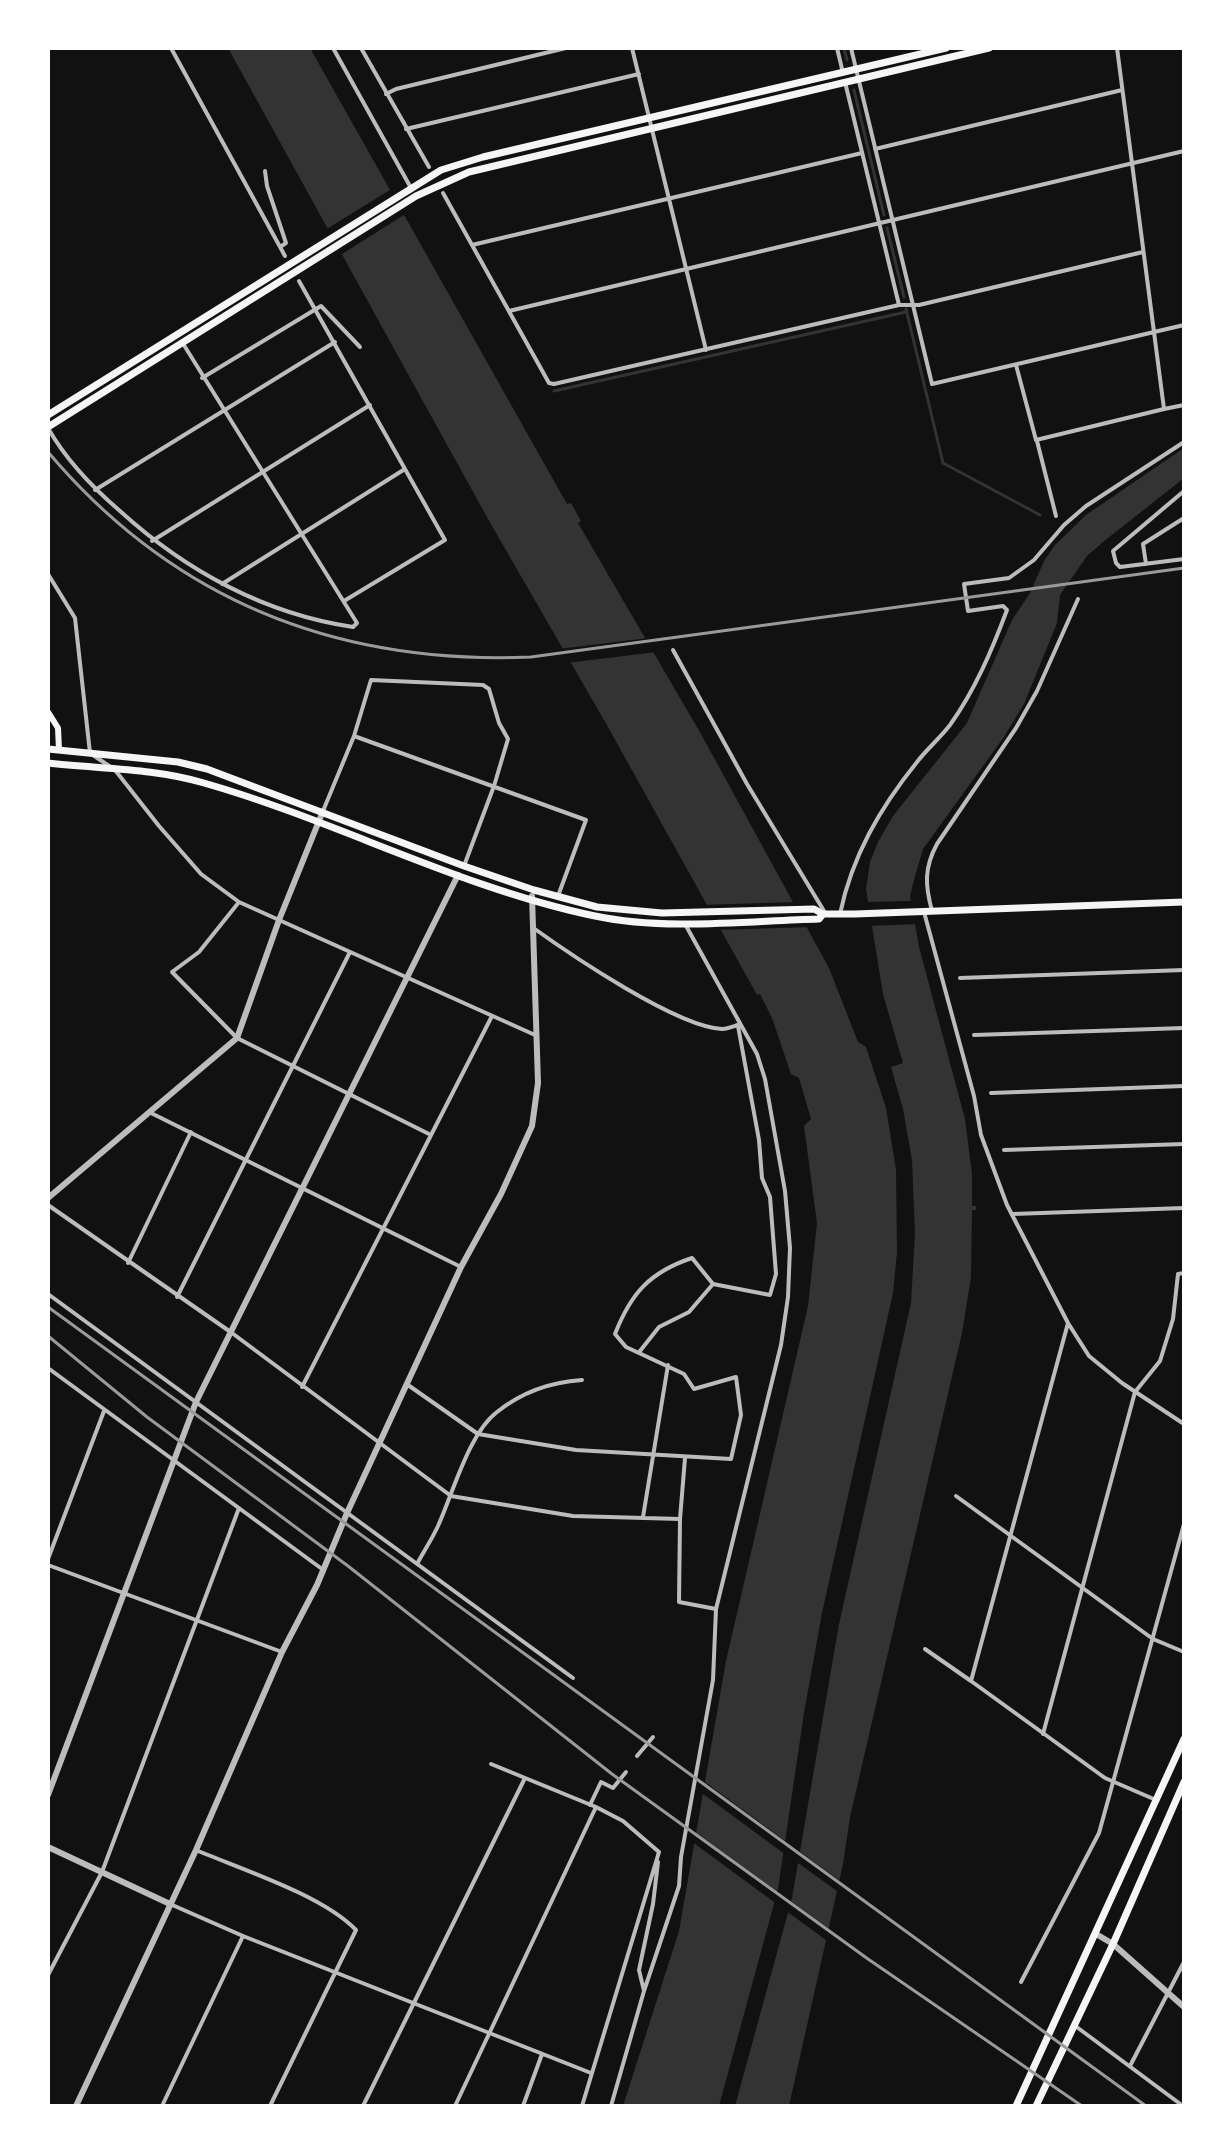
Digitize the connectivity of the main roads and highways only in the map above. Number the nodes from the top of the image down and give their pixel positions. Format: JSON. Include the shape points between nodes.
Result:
{"nodes":[{"id":1,"x":946,"y":48,"type":"edge"},
{"id":2,"x":989,"y":48,"type":"edge"},
{"id":3,"x":923,"y":51,"type":"edge"},
{"id":4,"x":858,"y":75,"type":"junction"},
{"id":5,"x":844,"y":78,"type":"junction"},
{"id":6,"x":48,"y":415,"type":"edge"},
{"id":7,"x":48,"y":427,"type":"edge"},
{"id":8,"x":48,"y":712,"type":"edge"},
{"id":9,"x":48,"y":749,"type":"edge"},
{"id":10,"x":59,"y":750,"type":"junction"},
{"id":11,"x":48,"y":763,"type":"edge"},
{"id":12,"x":1184,"y":902,"type":"edge"},
{"id":13,"x":822,"y":915,"type":"junction"},
{"id":14,"x":1184,"y":1739,"type":"edge"},
{"id":15,"x":1184,"y":1782,"type":"edge"},
{"id":16,"x":1038,"y":2105,"type":"edge"},
{"id":17,"x":1016,"y":2106,"type":"edge"}],
"edges":[{"from":1,"to":3,"type":"main road"},
{"from":2,"to":4,"type":"main road"},
{"from":3,"to":4,"type":"main road"},
{"from":4,"to":5,"type":"main road"},
{"from":5,"to":6,"type":"main road","via":[[649,118],[441,170]]},
{"from":5,"to":7,"type":"main road","via":[[485,167],[433,187]]},
{"from":8,"to":10,"type":"main road","via":[[58,728]]},
{"from":9,"to":10,"type":"main road"},
{"from":10,"to":13,"type":"main road","via":[[207,769],[464,866],[611,908],[814,909]]},
{"from":11,"to":13,"type":"main road","via":[[203,782],[531,900],[614,920],[662,924]]},
{"from":12,"to":13,"type":"main road"},
{"from":14,"to":17,"type":"main road"},
{"from":15,"to":16,"type":"main road"}]}
